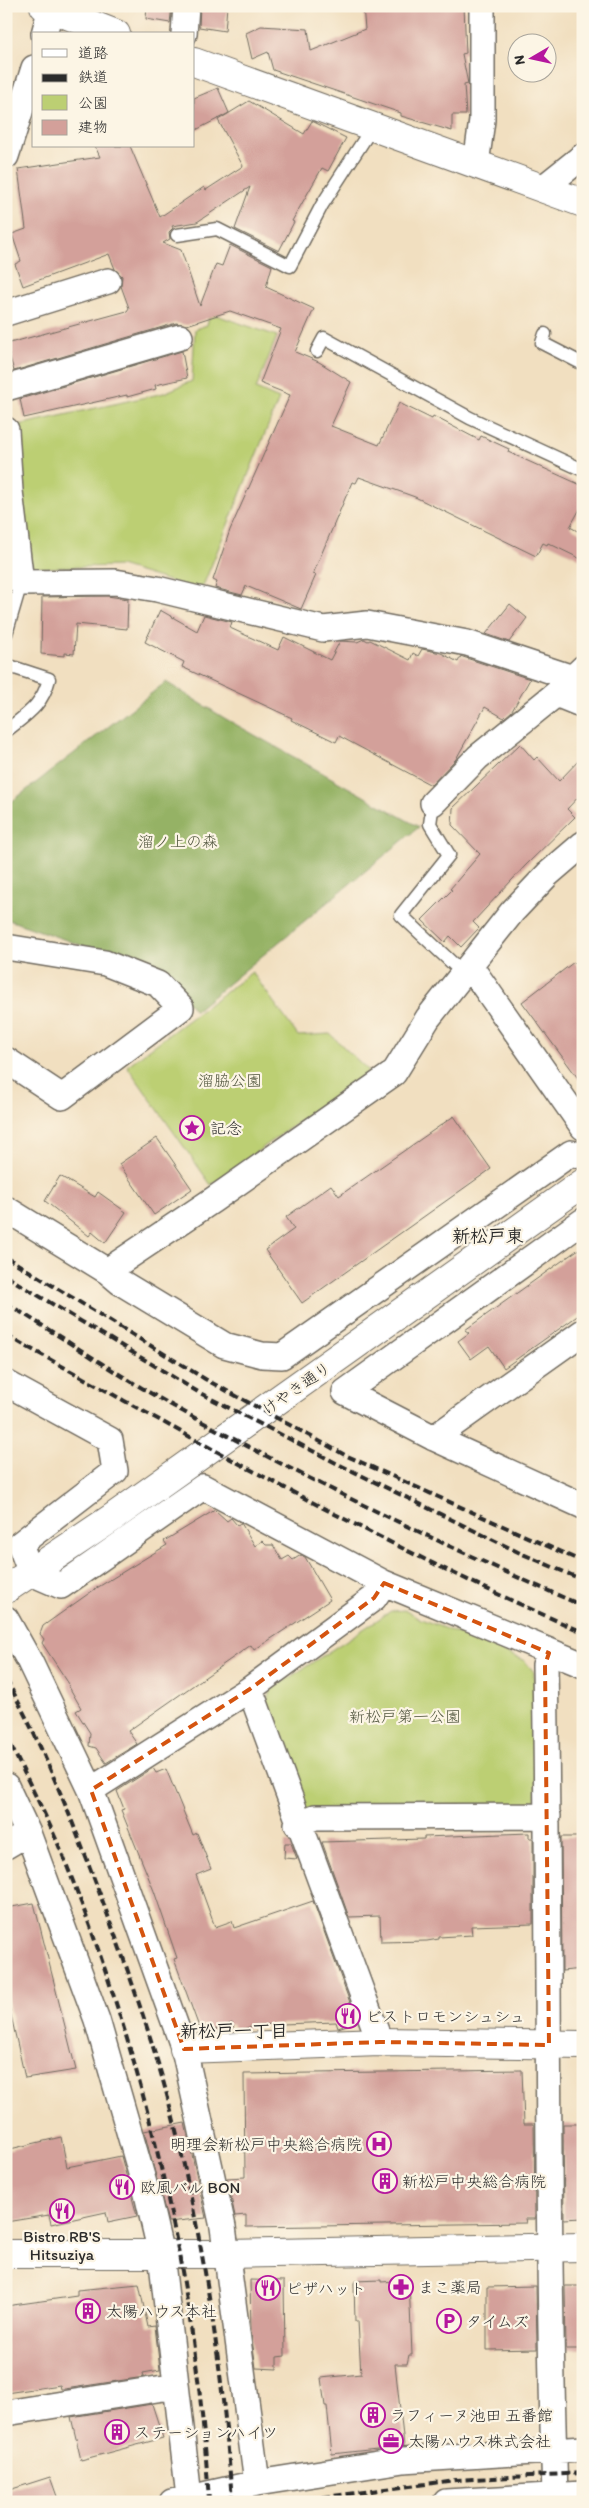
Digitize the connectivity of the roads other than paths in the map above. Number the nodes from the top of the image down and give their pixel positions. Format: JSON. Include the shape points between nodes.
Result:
{"nodes":[{"id":1,"x":186,"y":6,"type":"edge"},
{"id":2,"x":482,"y":6,"type":"edge"},
{"id":3,"x":46,"y":7,"type":"edge"},
{"id":4,"x":44,"y":32,"type":"edge"},
{"id":5,"x":111,"y":32,"type":"edge"},
{"id":6,"x":184,"y":32,"type":"edge"},
{"id":7,"x":195,"y":62,"type":"edge"},
{"id":8,"x":32,"y":74,"type":"edge"},
{"id":9,"x":373,"y":126,"type":"junction"},
{"id":10,"x":6,"y":156,"type":"edge"},
{"id":11,"x":583,"y":156,"type":"edge"},
{"id":12,"x":476,"y":164,"type":"junction"},
{"id":13,"x":543,"y":188,"type":"junction"},
{"id":14,"x":583,"y":203,"type":"edge"},
{"id":15,"x":177,"y":235,"type":"dead end"},
{"id":16,"x":108,"y":281,"type":"dead end"},
{"id":17,"x":6,"y":313,"type":"edge"},
{"id":18,"x":545,"y":334,"type":"dead end"},
{"id":19,"x":180,"y":337,"type":"dead end"},
{"id":20,"x":317,"y":351,"type":"dead end"},
{"id":21,"x":583,"y":364,"type":"edge"},
{"id":22,"x":6,"y":388,"type":"edge"},
{"id":23,"x":6,"y":430,"type":"edge"},
{"id":24,"x":583,"y":470,"type":"edge"},
{"id":25,"x":15,"y":567,"type":"edge"},
{"id":26,"x":6,"y":634,"type":"edge"},
{"id":27,"x":6,"y":664,"type":"edge"},
{"id":28,"x":570,"y":680,"type":"edge"},
{"id":29,"x":583,"y":704,"type":"edge"},
{"id":30,"x":6,"y":731,"type":"edge"},
{"id":31,"x":433,"y":803,"type":"joint"},
{"id":32,"x":583,"y":844,"type":"edge"},
{"id":33,"x":6,"y":947,"type":"edge"},
{"id":34,"x":467,"y":970,"type":"junction"},
{"id":35,"x":6,"y":1060,"type":"edge"},
{"id":36,"x":583,"y":1128,"type":"edge"},
{"id":37,"x":583,"y":1156,"type":"edge"},
{"id":38,"x":583,"y":1183,"type":"edge"},
{"id":39,"x":6,"y":1209,"type":"edge"},
{"id":40,"x":583,"y":1221,"type":"edge"},
{"id":41,"x":107,"y":1271,"type":"junction"},
{"id":42,"x":583,"y":1332,"type":"edge"},
{"id":43,"x":6,"y":1383,"type":"edge"},
{"id":44,"x":434,"y":1438,"type":"junction"},
{"id":45,"x":583,"y":1506,"type":"edge"},
{"id":46,"x":31,"y":1573,"type":"junction"},
{"id":47,"x":384,"y":1583,"type":"junction"},
{"id":48,"x":6,"y":1589,"type":"edge"},
{"id":49,"x":6,"y":1619,"type":"edge"},
{"id":50,"x":550,"y":1653,"type":"junction"},
{"id":51,"x":583,"y":1665,"type":"edge"},
{"id":52,"x":250,"y":1689,"type":"junction"},
{"id":53,"x":6,"y":1786,"type":"edge"},
{"id":54,"x":91,"y":1790,"type":"junction"},
{"id":55,"x":548,"y":1816,"type":"junction"},
{"id":56,"x":298,"y":1824,"type":"junction"},
{"id":57,"x":28,"y":1832,"type":"junction"},
{"id":58,"x":6,"y":1846,"type":"edge"},
{"id":59,"x":380,"y":2042,"type":"junction"},
{"id":60,"x":583,"y":2045,"type":"edge"},
{"id":61,"x":549,"y":2046,"type":"junction"},
{"id":62,"x":184,"y":2049,"type":"junction"},
{"id":63,"x":549,"y":2248,"type":"junction"},
{"id":64,"x":583,"y":2248,"type":"edge"},
{"id":65,"x":6,"y":2254,"type":"edge"},
{"id":66,"x":161,"y":2254,"type":"junction"},
{"id":67,"x":228,"y":2254,"type":"junction"},
{"id":68,"x":176,"y":2386,"type":"junction"},
{"id":69,"x":6,"y":2414,"type":"edge"},
{"id":70,"x":552,"y":2449,"type":"junction"},
{"id":71,"x":583,"y":2449,"type":"edge"},
{"id":72,"x":257,"y":2483,"type":"junction"},
{"id":73,"x":583,"y":2494,"type":"edge"},
{"id":74,"x":555,"y":2495,"type":"junction"},
{"id":75,"x":180,"y":2500,"type":"edge"},
{"id":76,"x":446,"y":2502,"type":"edge"}],
"edges":[{"from":1,"to":6,"type":"street"},
{"from":2,"to":12,"type":"street","via":[[482,120]]},
{"from":3,"to":4,"type":"street"},
{"from":3,"to":5,"type":"street"},
{"from":7,"to":9,"type":"street"},
{"from":8,"to":10,"type":"street"},
{"from":9,"to":12,"type":"street"},
{"from":9,"to":15,"type":"lane","via":[[322,205],[290,266],[217,229]]},
{"from":11,"to":13,"type":"street"},
{"from":12,"to":13,"type":"street"},
{"from":13,"to":14,"type":"street"},
{"from":16,"to":17,"type":"street"},
{"from":18,"to":21,"type":"lane","via":[[542,343]]},
{"from":19,"to":22,"type":"street"},
{"from":20,"to":24,"type":"lane","via":[[324,338],[470,418]]},
{"from":23,"to":25,"type":"street"},
{"from":25,"to":26,"type":"lane"},
{"from":25,"to":28,"type":"street","via":[[157,589],[323,629],[368,624],[466,644]]},
{"from":27,"to":30,"type":"lane","via":[[49,679],[45,695]]},
{"from":28,"to":29,"type":"street"},
{"from":28,"to":31,"type":"street","via":[[478,757]]},
{"from":31,"to":34,"type":"lane","via":[[430,824],[449,855],[401,915]]},
{"from":32,"to":34,"type":"street","via":[[512,912]]},
{"from":33,"to":35,"type":"street","via":[[105,963],[158,984],[181,1008],[62,1097]]},
{"from":34,"to":36,"type":"street"},
{"from":34,"to":41,"type":"street","via":[[428,1018],[394,1073]]},
{"from":37,"to":41,"type":"street","via":[[571,1152],[282,1356],[262,1355],[224,1345]]},
{"from":38,"to":46,"type":"street","name":"けやき通り"},
{"from":39,"to":41,"type":"street"},
{"from":40,"to":44,"type":"street","via":[[345,1392]]},
{"from":42,"to":44,"type":"street"},
{"from":43,"to":46,"type":"street","via":[[110,1440],[114,1471],[20,1544]]},
{"from":44,"to":45,"type":"street"},
{"from":46,"to":47,"type":"street","via":[[61,1586],[203,1487]]},
{"from":46,"to":48,"type":"street","name":"けやき通り"},
{"from":47,"to":50,"type":"street"},
{"from":47,"to":52,"type":"street","via":[[374,1598]]},
{"from":49,"to":54,"type":"street"},
{"from":50,"to":51,"type":"street"},
{"from":50,"to":55,"type":"street","via":[[545,1665]]},
{"from":52,"to":54,"type":"street"},
{"from":52,"to":56,"type":"street"},
{"from":53,"to":57,"type":"street"},
{"from":54,"to":62,"type":"street"},
{"from":55,"to":56,"type":"street","via":[[315,1817]]},
{"from":55,"to":61,"type":"street"},
{"from":56,"to":59,"type":"street"},
{"from":57,"to":58,"type":"street"},
{"from":57,"to":66,"type":"street","via":[[97,2020]]},
{"from":59,"to":61,"type":"street"},
{"from":59,"to":62,"type":"street"},
{"from":60,"to":61,"type":"street"},
{"from":61,"to":63,"type":"street"},
{"from":62,"to":67,"type":"street"},
{"from":63,"to":64,"type":"street"},
{"from":63,"to":67,"type":"street"},
{"from":63,"to":70,"type":"street"},
{"from":65,"to":66,"type":"street"},
{"from":66,"to":67,"type":"street"},
{"from":66,"to":68,"type":"street"},
{"from":67,"to":72,"type":"street"},
{"from":68,"to":69,"type":"street"},
{"from":68,"to":75,"type":"street"},
{"from":70,"to":71,"type":"street"},
{"from":70,"to":72,"type":"street","via":[[403,2460]]},
{"from":70,"to":74,"type":"street"},
{"from":72,"to":75,"type":"street"},
{"from":73,"to":74,"type":"street"},
{"from":74,"to":76,"type":"street"}]}
